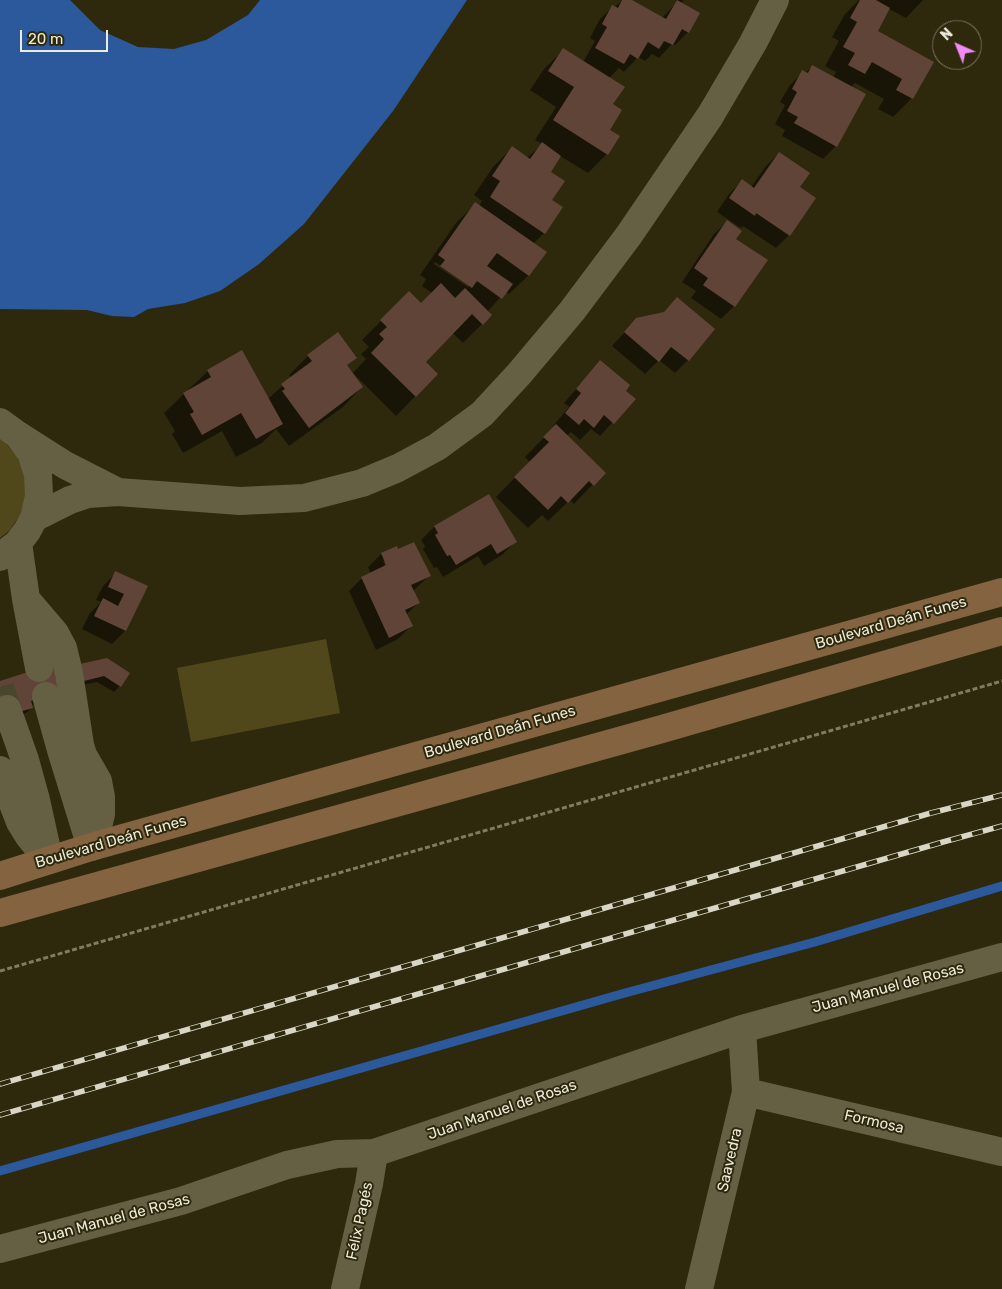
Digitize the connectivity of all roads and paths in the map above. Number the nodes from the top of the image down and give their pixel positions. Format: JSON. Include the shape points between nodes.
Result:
{"nodes":[{"id":1,"x":775,"y":0,"type":"edge"},
{"id":2,"x":9,"y":428,"type":"edge"},
{"id":3,"x":118,"y":492,"type":"junction"},
{"id":4,"x":34,"y":518,"type":"junction"},
{"id":5,"x":9,"y":550,"type":"edge"},
{"id":6,"x":1002,"y":592,"type":"edge"},
{"id":7,"x":26,"y":600,"type":"junction"},
{"id":8,"x":1002,"y":631,"type":"edge"},
{"id":9,"x":39,"y":668,"type":"dead end"},
{"id":10,"x":1002,"y":681,"type":"edge"},
{"id":11,"x":46,"y":696,"type":"dead end"},
{"id":12,"x":7,"y":709,"type":"tunnel mouth"},
{"id":13,"x":70,"y":747,"type":"junction"},
{"id":14,"x":8,"y":765,"type":"edge"},
{"id":15,"x":91,"y":847,"type":"junction"},
{"id":16,"x":49,"y":859,"type":"junction"},
{"id":17,"x":0,"y":876,"type":"edge"},
{"id":18,"x":99,"y":885,"type":"junction"},
{"id":19,"x":57,"y":897,"type":"junction"},
{"id":20,"x":0,"y":912,"type":"edge"},
{"id":21,"x":1002,"y":958,"type":"edge"},
{"id":22,"x":0,"y":971,"type":"edge"},
{"id":23,"x":742,"y":1029,"type":"junction"},
{"id":24,"x":746,"y":1092,"type":"junction"},
{"id":25,"x":1002,"y":1152,"type":"edge"},
{"id":26,"x":374,"y":1153,"type":"junction"},
{"id":27,"x":0,"y":1249,"type":"edge"},
{"id":28,"x":345,"y":1289,"type":"edge"},
{"id":29,"x":699,"y":1289,"type":"edge"}],
"edges":[{"from":1,"to":3,"type":"street","via":[[710,116],[618,250],[519,374],[482,414],[438,448],[362,482],[304,498],[240,500]]},
{"from":2,"to":3,"type":"street","via":[[65,465]]},
{"from":2,"to":4,"type":"street","via":[[31,453],[38,474],[39,496]]},
{"from":3,"to":4,"type":"street","via":[[88,494]]},
{"from":4,"to":5,"type":"street"},
{"from":5,"to":7,"type":"street"},
{"from":6,"to":15,"type":"main road","name":"Boulevard Deán Funes"},
{"from":7,"to":9,"type":"street"},
{"from":7,"to":13,"type":"street","via":[[55,633],[63,648],[69,673]]},
{"from":8,"to":18,"type":"main road","via":[[653,732]]},
{"from":10,"to":22,"type":"path"},
{"from":11,"to":13,"type":"street"},
{"from":12,"to":14,"type":"street"},
{"from":13,"to":14,"type":"street"},
{"from":13,"to":15,"type":"street"},
{"from":14,"to":16,"type":"street","via":[[36,800]]},
{"from":15,"to":16,"type":"main road","name":"Boulevard Deán Funes"},
{"from":15,"to":18,"type":"main road"},
{"from":16,"to":17,"type":"main road","name":"Boulevard Deán Funes"},
{"from":16,"to":19,"type":"main road"},
{"from":18,"to":19,"type":"main road"},
{"from":19,"to":20,"type":"main road"},
{"from":21,"to":23,"type":"street","name":"Juan Manuel de Rosas"},
{"from":23,"to":24,"type":"street","name":"Saavedra"},
{"from":23,"to":26,"type":"street","name":"Juan Manuel de Rosas"},
{"from":24,"to":25,"type":"street","name":"Formosa"},
{"from":24,"to":29,"type":"street","name":"Saavedra"},
{"from":26,"to":27,"type":"street","name":"Juan Manuel de Rosas","via":[[337,1154],[287,1165],[182,1201]]},
{"from":26,"to":28,"type":"street","name":"Félix Pagés"}]}
